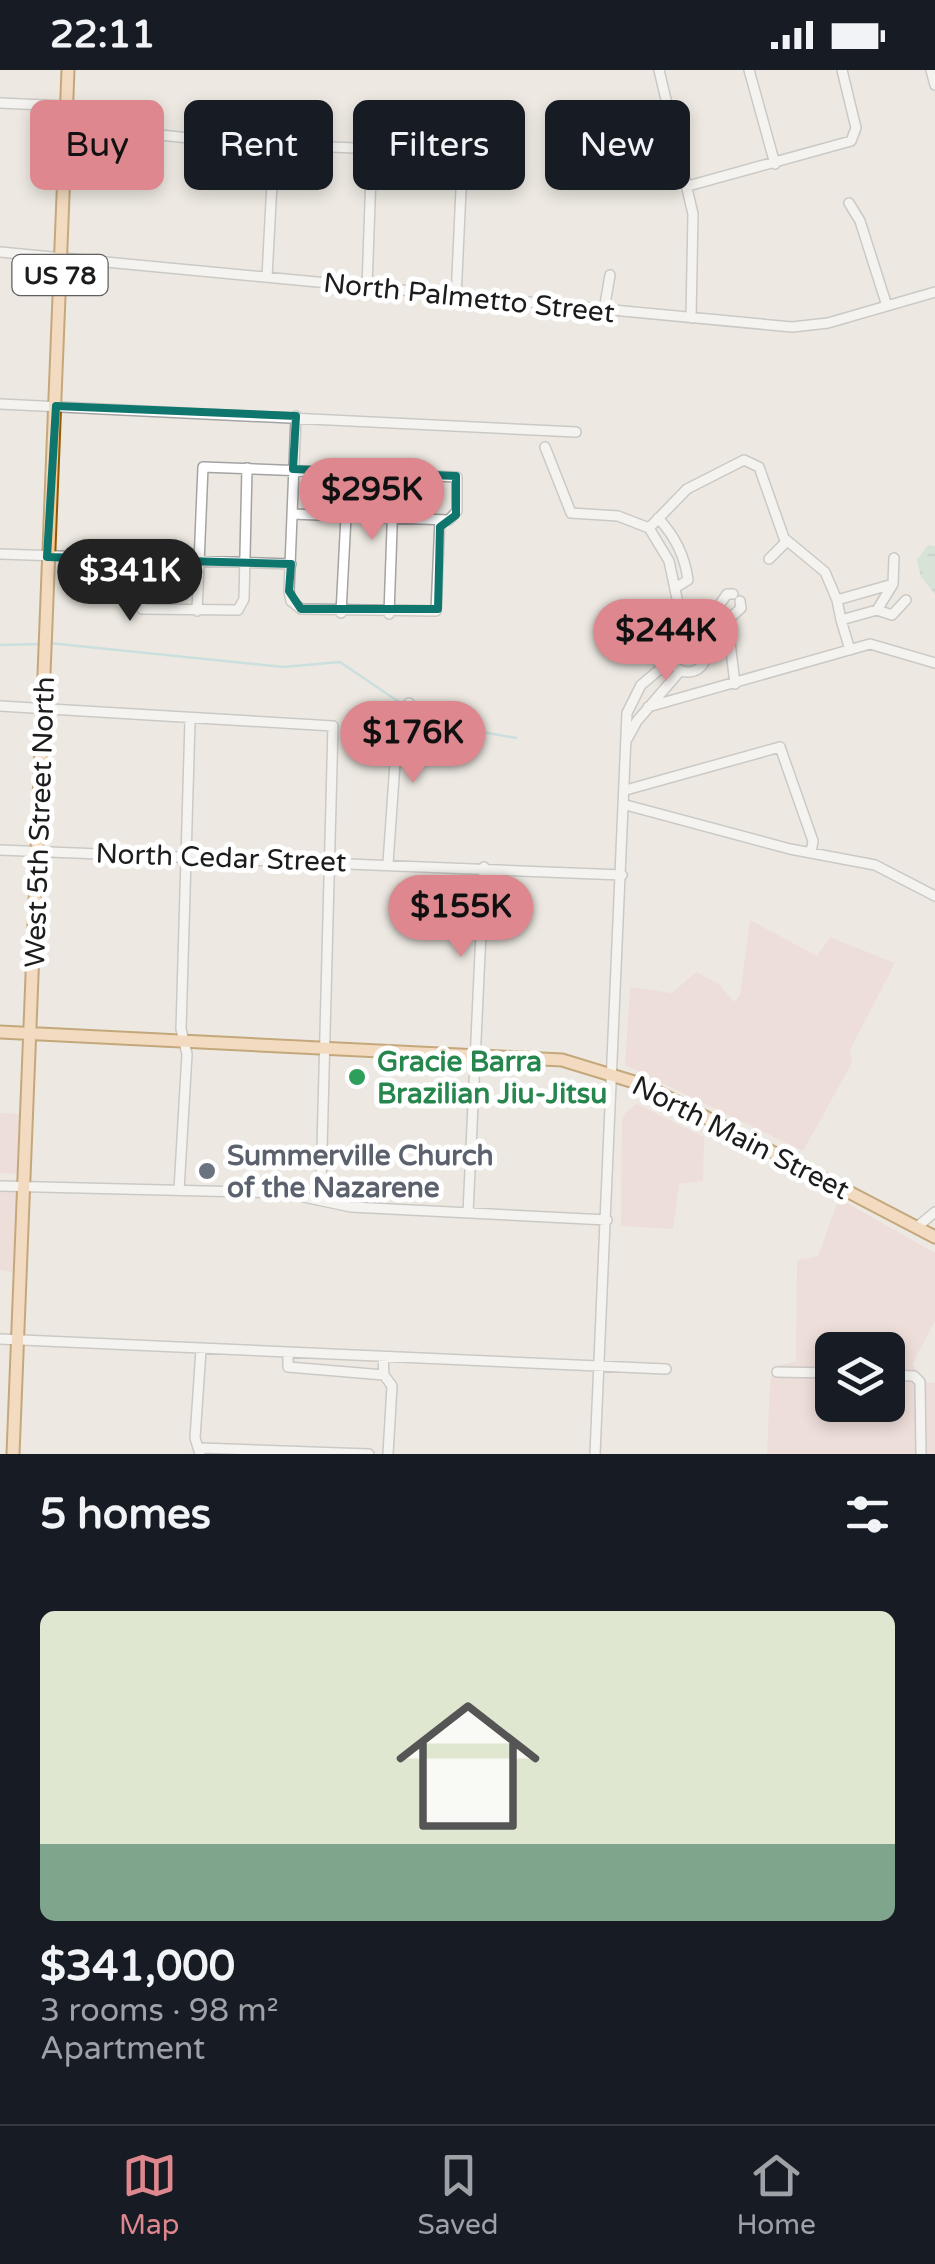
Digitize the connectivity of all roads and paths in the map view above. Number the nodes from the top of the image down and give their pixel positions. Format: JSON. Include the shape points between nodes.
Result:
{"nodes":[{"id":1,"x":68,"y":70,"type":"edge"},
{"id":2,"x":659,"y":70,"type":"edge"},
{"id":3,"x":749,"y":70,"type":"edge"},
{"id":4,"x":842,"y":70,"type":"edge"},
{"id":5,"x":931,"y":70,"type":"edge"},
{"id":6,"x":935,"y":86,"type":"edge"},
{"id":7,"x":66,"y":100,"type":"edge"},
{"id":8,"x":667,"y":100,"type":"edge"},
{"id":9,"x":0,"y":102,"type":"edge"},
{"id":10,"x":30,"y":104,"type":"edge"},
{"id":11,"x":775,"y":164,"type":"junction"},
{"id":12,"x":690,"y":185,"type":"edge"},
{"id":13,"x":63,"y":190,"type":"edge"},
{"id":14,"x":272,"y":190,"type":"edge"},
{"id":15,"x":370,"y":190,"type":"edge"},
{"id":16,"x":462,"y":190,"type":"edge"},
{"id":17,"x":689,"y":190,"type":"edge"},
{"id":18,"x":849,"y":203,"type":"dead end"},
{"id":19,"x":0,"y":252,"type":"edge"},
{"id":20,"x":60,"y":256,"type":"junction"},
{"id":21,"x":610,"y":275,"type":"dead end"},
{"id":22,"x":267,"y":277,"type":"junction"},
{"id":23,"x":367,"y":287,"type":"junction"},
{"id":24,"x":935,"y":292,"type":"edge"},
{"id":25,"x":456,"y":298,"type":"junction"},
{"id":26,"x":887,"y":306,"type":"junction"},
{"id":27,"x":604,"y":310,"type":"junction"},
{"id":28,"x":691,"y":318,"type":"junction"},
{"id":29,"x":0,"y":404,"type":"edge"},
{"id":30,"x":56,"y":406,"type":"junction"},
{"id":31,"x":296,"y":416,"type":"junction"},
{"id":32,"x":576,"y":432,"type":"dead end"},
{"id":33,"x":545,"y":447,"type":"dead end"},
{"id":34,"x":248,"y":468,"type":"junction"},
{"id":35,"x":293,"y":469,"type":"junction"},
{"id":36,"x":394,"y":472,"type":"junction"},
{"id":37,"x":292,"y":514,"type":"junction"},
{"id":38,"x":346,"y":516,"type":"junction"},
{"id":39,"x":392,"y":518,"type":"junction"},
{"id":40,"x":658,"y":518,"type":"junction"},
{"id":41,"x":440,"y":520,"type":"junction"},
{"id":42,"x":649,"y":528,"type":"junction"},
{"id":43,"x":787,"y":541,"type":"junction"},
{"id":44,"x":0,"y":554,"type":"edge"},
{"id":45,"x":48,"y":556,"type":"junction"},
{"id":46,"x":139,"y":558,"type":"junction"},
{"id":47,"x":894,"y":558,"type":"dead end"},
{"id":48,"x":199,"y":560,"type":"junction"},
{"id":49,"x":768,"y":560,"type":"dead end"},
{"id":50,"x":243,"y":561,"type":"junction"},
{"id":51,"x":291,"y":564,"type":"junction"},
{"id":52,"x":893,"y":584,"type":"junction"},
{"id":53,"x":676,"y":588,"type":"junction"},
{"id":54,"x":836,"y":600,"type":"junction"},
{"id":55,"x":906,"y":600,"type":"dead end"},
{"id":56,"x":877,"y":610,"type":"junction"},
{"id":57,"x":197,"y":611,"type":"junction"},
{"id":58,"x":680,"y":611,"type":"junction"},
{"id":59,"x":341,"y":613,"type":"junction"},
{"id":60,"x":390,"y":614,"type":"junction"},
{"id":61,"x":711,"y":615,"type":"junction"},
{"id":62,"x":842,"y":620,"type":"junction"},
{"id":63,"x":722,"y":626,"type":"junction"},
{"id":64,"x":695,"y":639,"type":"junction"},
{"id":65,"x":850,"y":650,"type":"junction"},
{"id":66,"x":671,"y":660,"type":"junction"},
{"id":67,"x":935,"y":663,"type":"edge"},
{"id":68,"x":685,"y":671,"type":"junction"},
{"id":69,"x":735,"y":684,"type":"junction"},
{"id":70,"x":698,"y":694,"type":"junction"},
{"id":71,"x":409,"y":704,"type":"dead end"},
{"id":72,"x":0,"y":706,"type":"edge"},
{"id":73,"x":648,"y":707,"type":"junction"},
{"id":74,"x":41,"y":709,"type":"junction"},
{"id":75,"x":632,"y":719,"type":"junction"},
{"id":76,"x":190,"y":721,"type":"junction"},
{"id":77,"x":626,"y":790,"type":"junction"},
{"id":78,"x":626,"y":806,"type":"junction"},
{"id":79,"x":0,"y":850,"type":"edge"},
{"id":80,"x":38,"y":850,"type":"junction"},
{"id":81,"x":810,"y":852,"type":"junction"},
{"id":82,"x":186,"y":856,"type":"junction"},
{"id":83,"x":329,"y":861,"type":"junction"},
{"id":84,"x":388,"y":863,"type":"junction"},
{"id":85,"x":484,"y":866,"type":"junction"},
{"id":86,"x":622,"y":874,"type":"junction"},
{"id":87,"x":935,"y":896,"type":"edge"},
{"id":88,"x":0,"y":1032,"type":"edge"},
{"id":89,"x":33,"y":1034,"type":"junction"},
{"id":90,"x":185,"y":1042,"type":"junction"},
{"id":91,"x":327,"y":1049,"type":"junction"},
{"id":92,"x":477,"y":1054,"type":"junction"},
{"id":93,"x":613,"y":1072,"type":"junction"},
{"id":94,"x":0,"y":1186,"type":"edge"},
{"id":95,"x":24,"y":1188,"type":"junction"},
{"id":96,"x":180,"y":1190,"type":"junction"},
{"id":97,"x":317,"y":1200,"type":"junction"},
{"id":98,"x":935,"y":1212,"type":"edge"},
{"id":99,"x":468,"y":1213,"type":"junction"},
{"id":100,"x":606,"y":1220,"type":"junction"},
{"id":101,"x":916,"y":1227,"type":"junction"},
{"id":102,"x":935,"y":1237,"type":"edge"},
{"id":103,"x":0,"y":1339,"type":"edge"},
{"id":104,"x":20,"y":1341,"type":"junction"},
{"id":105,"x":201,"y":1350,"type":"junction"},
{"id":106,"x":288,"y":1354,"type":"junction"},
{"id":107,"x":383,"y":1358,"type":"junction"},
{"id":108,"x":600,"y":1366,"type":"junction"},
{"id":109,"x":666,"y":1368,"type":"dead end"},
{"id":110,"x":777,"y":1372,"type":"dead end"},
{"id":111,"x":815,"y":1373,"type":"edge"},
{"id":112,"x":384,"y":1375,"type":"junction"},
{"id":113,"x":905,"y":1376,"type":"edge"},
{"id":114,"x":200,"y":1451,"type":"edge"},
{"id":115,"x":14,"y":1454,"type":"edge"},
{"id":116,"x":368,"y":1454,"type":"edge"},
{"id":117,"x":388,"y":1454,"type":"edge"},
{"id":118,"x":596,"y":1454,"type":"edge"},
{"id":119,"x":921,"y":1454,"type":"edge"}],
"edges":[{"from":1,"to":7,"type":"main road","name":"West 5th Street North","number":"US 78"},
{"from":2,"to":8,"type":"street"},
{"from":3,"to":11,"type":"street"},
{"from":4,"to":11,"type":"street","via":[[854,138]]},
{"from":5,"to":6,"type":"street"},
{"from":9,"to":10,"type":"street"},
{"from":11,"to":12,"type":"street"},
{"from":13,"to":20,"type":"main road","name":"West 5th Street North","number":"US 78"},
{"from":14,"to":22,"type":"street"},
{"from":15,"to":23,"type":"street"},
{"from":16,"to":25,"type":"street"},
{"from":17,"to":28,"type":"street"},
{"from":18,"to":26,"type":"street"},
{"from":19,"to":20,"type":"street","name":"North Palmetto Street"},
{"from":20,"to":22,"type":"street","name":"North Palmetto Street"},
{"from":20,"to":30,"type":"main road","name":"West 5th Street North","number":"US 78"},
{"from":21,"to":27,"type":"street"},
{"from":22,"to":23,"type":"street","name":"North Palmetto Street"},
{"from":23,"to":25,"type":"street","name":"North Palmetto Street"},
{"from":24,"to":26,"type":"street","name":"North Palmetto Street"},
{"from":25,"to":27,"type":"street","name":"North Palmetto Street"},
{"from":26,"to":28,"type":"street","name":"North Palmetto Street","via":[[805,327]]},
{"from":27,"to":28,"type":"street","name":"North Palmetto Street"},
{"from":29,"to":30,"type":"street"},
{"from":30,"to":31,"type":"street"},
{"from":30,"to":45,"type":"main road","name":"West 5th Street North","number":"US 78"},
{"from":31,"to":32,"type":"street"},
{"from":31,"to":35,"type":"street"},
{"from":33,"to":42,"type":"street","via":[[571,513],[618,516]]},
{"from":34,"to":35,"type":"street"},
{"from":34,"to":48,"type":"street","via":[[203,467]]},
{"from":34,"to":50,"type":"street"},
{"from":35,"to":36,"type":"street"},
{"from":35,"to":37,"type":"street"},
{"from":36,"to":39,"type":"street"},
{"from":36,"to":41,"type":"street","via":[[456,477],[457,511]]},
{"from":37,"to":38,"type":"street"},
{"from":37,"to":51,"type":"street"},
{"from":38,"to":39,"type":"street"},
{"from":38,"to":59,"type":"street"},
{"from":39,"to":41,"type":"street"},
{"from":39,"to":60,"type":"street"},
{"from":40,"to":42,"type":"street"},
{"from":40,"to":43,"type":"street","via":[[687,489],[750,460],[759,467]]},
{"from":40,"to":53,"type":"street","via":[[687,571],[688,580]]},
{"from":41,"to":60,"type":"street","via":[[438,609]]},
{"from":42,"to":53,"type":"street","via":[[670,561]]},
{"from":43,"to":49,"type":"street"},
{"from":43,"to":54,"type":"street","via":[[825,572]]},
{"from":44,"to":45,"type":"street"},
{"from":45,"to":46,"type":"street"},
{"from":45,"to":74,"type":"main road","name":"West 5th Street North","number":"US 78"},
{"from":46,"to":48,"type":"street"},
{"from":46,"to":57,"type":"street","via":[[142,609]]},
{"from":47,"to":52,"type":"street"},
{"from":48,"to":50,"type":"street"},
{"from":48,"to":57,"type":"street"},
{"from":50,"to":51,"type":"street"},
{"from":50,"to":57,"type":"street","via":[[242,606]]},
{"from":51,"to":59,"type":"street","via":[[292,601],[301,610]]},
{"from":52,"to":54,"type":"street"},
{"from":52,"to":56,"type":"street"},
{"from":53,"to":58,"type":"street"},
{"from":54,"to":62,"type":"street"},
{"from":55,"to":56,"type":"street","via":[[892,615]]},
{"from":56,"to":62,"type":"street"},
{"from":58,"to":61,"type":"street"},
{"from":58,"to":64,"type":"street"},
{"from":59,"to":60,"type":"street"},
{"from":61,"to":63,"type":"street"},
{"from":61,"to":63,"type":"street","via":[[726,594],[737,598],[742,608]]},
{"from":61,"to":64,"type":"street"},
{"from":62,"to":65,"type":"street"},
{"from":63,"to":64,"type":"street"},
{"from":63,"to":69,"type":"street","via":[[732,644]]},
{"from":64,"to":66,"type":"street","via":[[672,644]]},
{"from":64,"to":68,"type":"street","via":[[705,661]]},
{"from":65,"to":67,"type":"street","via":[[870,644]]},
{"from":65,"to":69,"type":"street"},
{"from":66,"to":68,"type":"street"},
{"from":66,"to":75,"type":"street","via":[[641,684]]},
{"from":68,"to":70,"type":"street"},
{"from":68,"to":73,"type":"street"},
{"from":69,"to":70,"type":"street"},
{"from":70,"to":73,"type":"street"},
{"from":71,"to":84,"type":"street","via":[[398,735]]},
{"from":72,"to":74,"type":"street"},
{"from":73,"to":75,"type":"street"},
{"from":74,"to":76,"type":"street"},
{"from":74,"to":80,"type":"main road","name":"West 5th Street North","number":"US 78"},
{"from":75,"to":77,"type":"street"},
{"from":76,"to":82,"type":"street"},
{"from":76,"to":83,"type":"street","via":[[332,726]]},
{"from":77,"to":78,"type":"street"},
{"from":77,"to":81,"type":"street","via":[[780,747],[813,841]]},
{"from":78,"to":81,"type":"street"},
{"from":78,"to":86,"type":"street"},
{"from":79,"to":80,"type":"street","name":"North Cedar Street"},
{"from":80,"to":82,"type":"street","name":"North Cedar Street"},
{"from":80,"to":89,"type":"main road","name":"West 5th Street North","number":"US 78"},
{"from":81,"to":87,"type":"street","via":[[876,865]]},
{"from":82,"to":83,"type":"street","name":"North Cedar Street"},
{"from":82,"to":90,"type":"street"},
{"from":83,"to":84,"type":"street","name":"North Cedar Street"},
{"from":83,"to":91,"type":"street"},
{"from":84,"to":85,"type":"street","name":"North Cedar Street"},
{"from":85,"to":86,"type":"street","name":"North Cedar Street"},
{"from":85,"to":92,"type":"street"},
{"from":86,"to":93,"type":"street"},
{"from":88,"to":89,"type":"main road","name":"North Main Street"},
{"from":89,"to":90,"type":"main road","name":"North Main Street"},
{"from":89,"to":95,"type":"main road","number":"US 78"},
{"from":90,"to":91,"type":"main road","name":"North Main Street"},
{"from":90,"to":96,"type":"street"},
{"from":91,"to":92,"type":"main road","name":"North Main Street"},
{"from":91,"to":97,"type":"street"},
{"from":92,"to":93,"type":"main road","name":"North Main Street","via":[[538,1057]]},
{"from":92,"to":99,"type":"street"},
{"from":93,"to":100,"type":"street"},
{"from":93,"to":101,"type":"main road","name":"North Main Street"},
{"from":94,"to":95,"type":"street"},
{"from":95,"to":96,"type":"street"},
{"from":95,"to":104,"type":"main road","number":"US 78"},
{"from":96,"to":97,"type":"street"},
{"from":97,"to":99,"type":"street"},
{"from":98,"to":101,"type":"street"},
{"from":99,"to":100,"type":"street"},
{"from":100,"to":108,"type":"street"},
{"from":101,"to":102,"type":"main road","name":"North Main Street"},
{"from":103,"to":104,"type":"street"},
{"from":104,"to":105,"type":"street"},
{"from":104,"to":115,"type":"main road","number":"US 78"},
{"from":105,"to":106,"type":"street"},
{"from":105,"to":114,"type":"street"},
{"from":106,"to":107,"type":"street"},
{"from":106,"to":112,"type":"street","via":[[288,1367]]},
{"from":107,"to":108,"type":"street"},
{"from":107,"to":112,"type":"street"},
{"from":108,"to":109,"type":"street"},
{"from":108,"to":118,"type":"street"},
{"from":110,"to":111,"type":"street"},
{"from":112,"to":117,"type":"street","via":[[392,1386]]},
{"from":113,"to":119,"type":"street","via":[[920,1382]]},
{"from":114,"to":116,"type":"street"}]}
